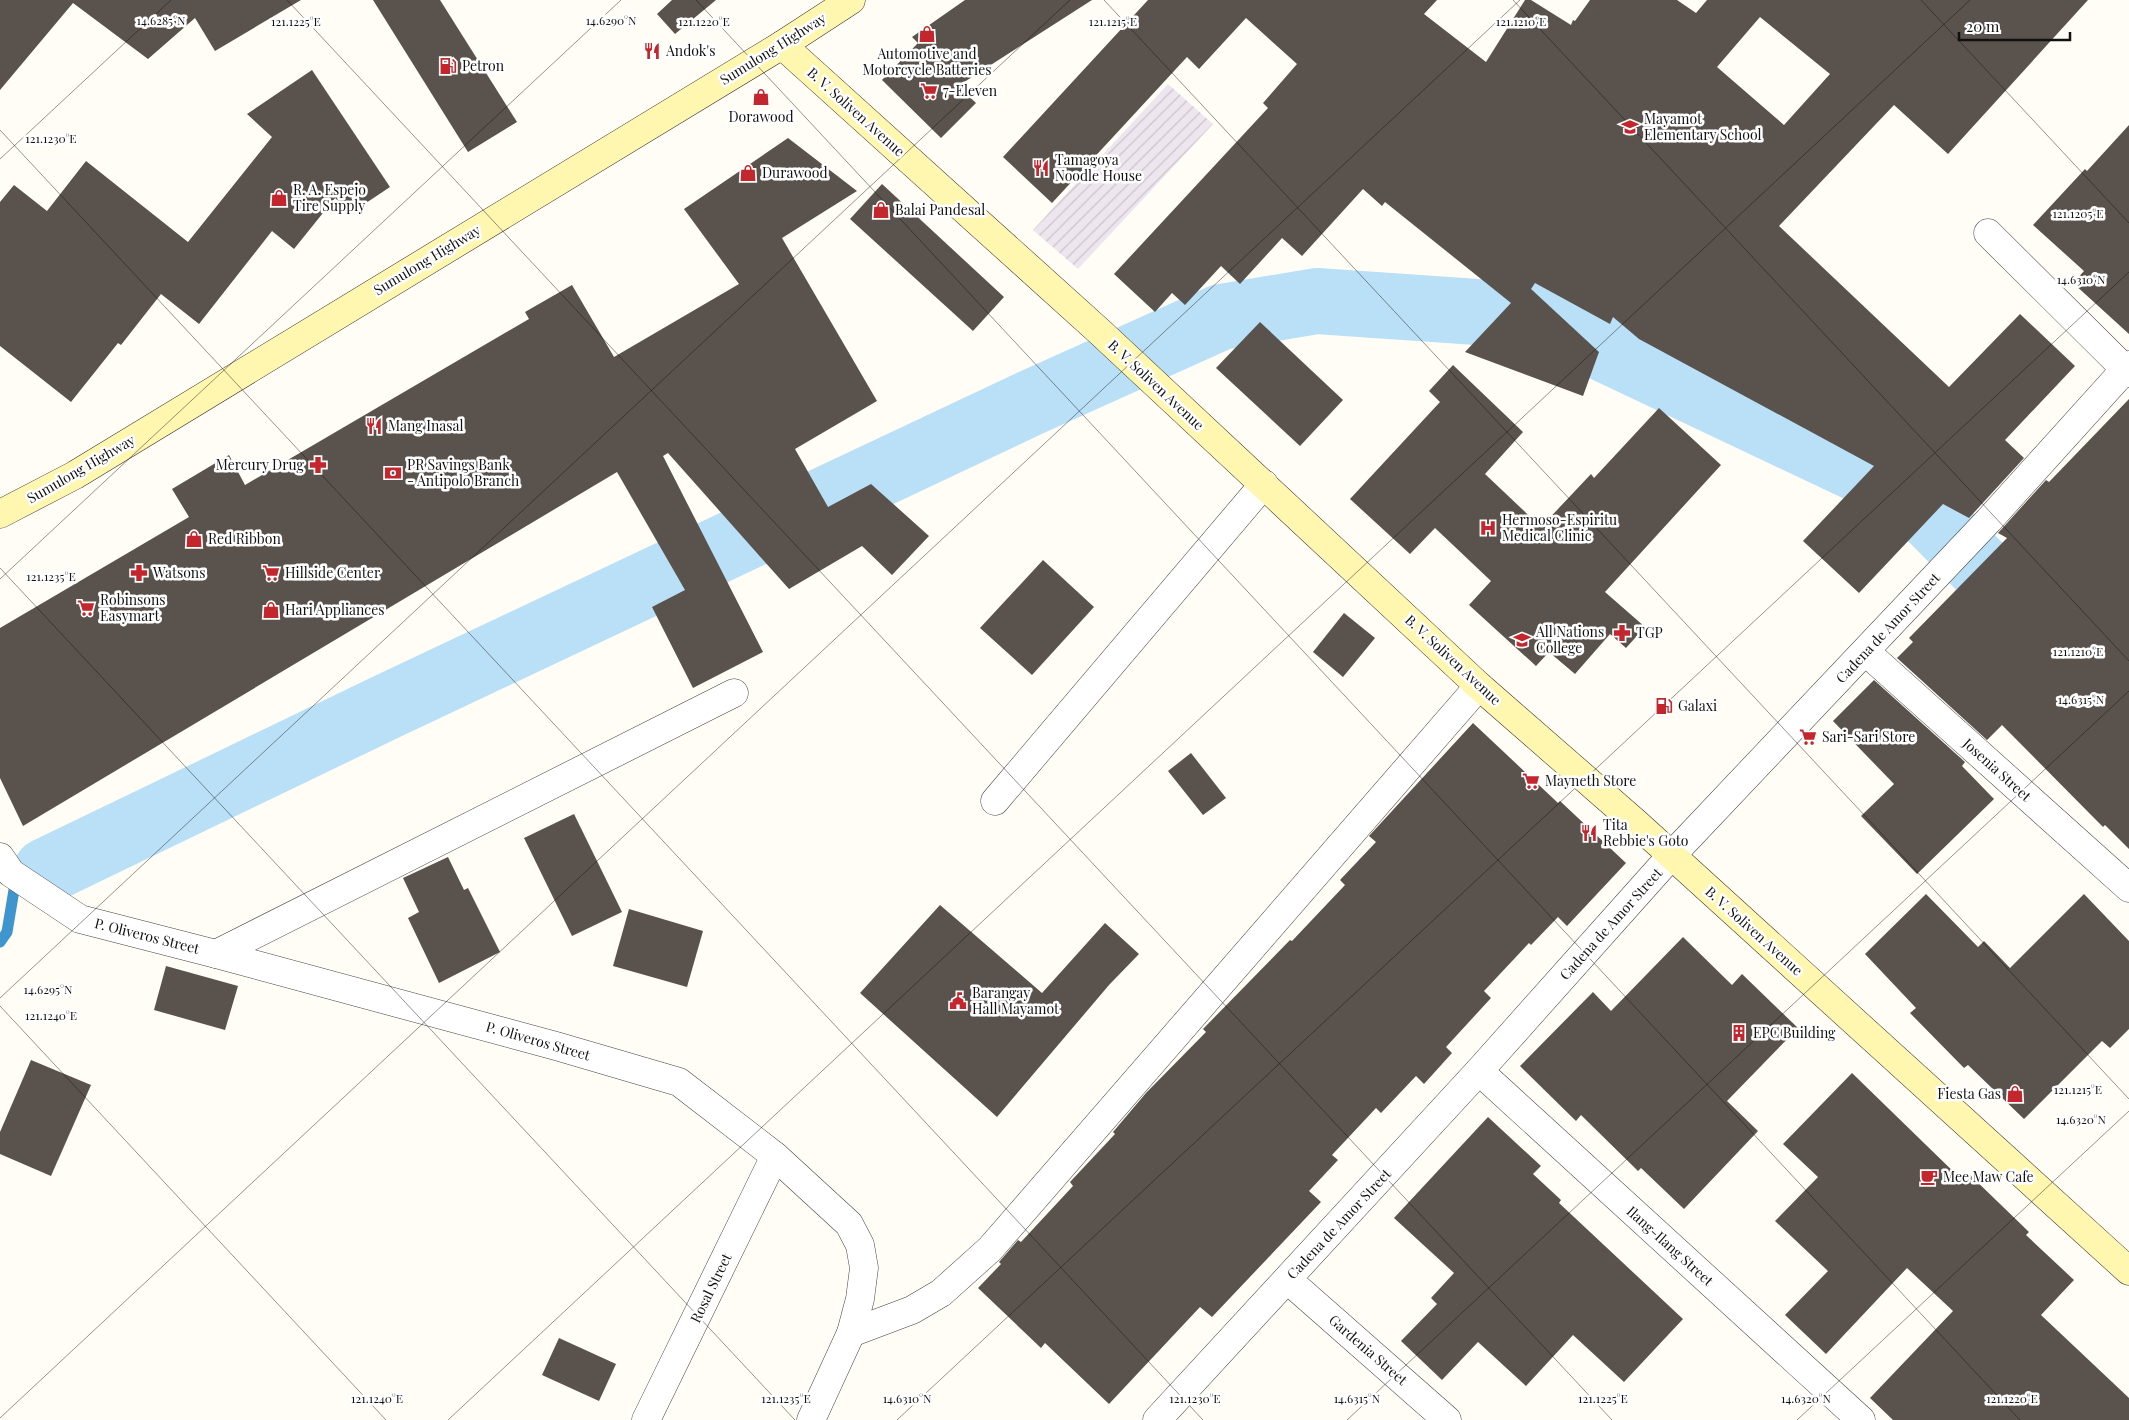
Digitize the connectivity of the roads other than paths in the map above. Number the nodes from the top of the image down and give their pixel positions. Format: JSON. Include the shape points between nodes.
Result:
{"nodes":[{"id":1,"x":851,"y":0,"type":"edge"},
{"id":2,"x":782,"y":44,"type":"junction"},
{"id":3,"x":1988,"y":233,"type":"dead end"},
{"id":4,"x":2128,"y":369,"type":"edge"},
{"id":5,"x":1264,"y":484,"type":"junction"},
{"id":6,"x":0,"y":514,"type":"edge"},
{"id":7,"x":1866,"y":652,"type":"junction"},
{"id":8,"x":1479,"y":686,"type":"junction"},
{"id":9,"x":734,"y":693,"type":"dead end"},
{"id":10,"x":995,"y":802,"type":"dead end"},
{"id":11,"x":1671,"y":856,"type":"junction"},
{"id":12,"x":6,"y":865,"type":"edge"},
{"id":13,"x":2129,"y":888,"type":"edge"},
{"id":14,"x":216,"y":954,"type":"junction"},
{"id":15,"x":1479,"y":1071,"type":"junction"},
{"id":16,"x":775,"y":1156,"type":"junction"},
{"id":17,"x":2129,"y":1270,"type":"edge"},
{"id":18,"x":1288,"y":1280,"type":"junction"},
{"id":19,"x":850,"y":1333,"type":"junction"},
{"id":20,"x":646,"y":1420,"type":"edge"},
{"id":21,"x":812,"y":1420,"type":"edge"},
{"id":22,"x":1157,"y":1420,"type":"edge"},
{"id":23,"x":1447,"y":1420,"type":"edge"},
{"id":24,"x":1861,"y":1420,"type":"edge"}],
"edges":[{"from":1,"to":2,"type":"main road","name":"Sumulong Highway"},
{"from":2,"to":5,"type":"main road","name":"B. V. Soliven Avenue"},
{"from":2,"to":6,"type":"main road","name":"Sumulong Highway","via":[[75,475]]},
{"from":3,"to":4,"type":"street"},
{"from":4,"to":7,"type":"street","name":"Cadena de Amor Street"},
{"from":5,"to":8,"type":"main road","name":"B. V. Soliven Avenue"},
{"from":5,"to":10,"type":"street"},
{"from":7,"to":11,"type":"street","name":"Cadena de Amor Street"},
{"from":7,"to":13,"type":"street","name":"Josenia Street"},
{"from":8,"to":11,"type":"main road","name":"B. V. Soliven Avenue"},
{"from":8,"to":19,"type":"street","via":[[990,1249],[941,1293],[912,1310]]},
{"from":9,"to":14,"type":"street"},
{"from":11,"to":15,"type":"street","name":"Cadena de Amor Street"},
{"from":11,"to":17,"type":"main road","name":"B. V. Soliven Avenue"},
{"from":12,"to":14,"type":"street","name":"P. Oliveros Street","via":[[80,919]]},
{"from":14,"to":16,"type":"street","name":"P. Oliveros Street","via":[[679,1082]]},
{"from":15,"to":18,"type":"street","name":"Cadena de Amor Street"},
{"from":15,"to":24,"type":"street","name":"Ilang-Ilang Street"},
{"from":16,"to":19,"type":"street","name":"P. Oliveros Street","via":[[849,1224],[860,1245],[864,1268],[860,1299]]},
{"from":16,"to":20,"type":"street","name":"Rosal Street"},
{"from":18,"to":22,"type":"street","name":"Cadena de Amor Street"},
{"from":18,"to":23,"type":"street","name":"Gardenia Street"},
{"from":19,"to":21,"type":"street","name":"P. Oliveros Street"}]}
